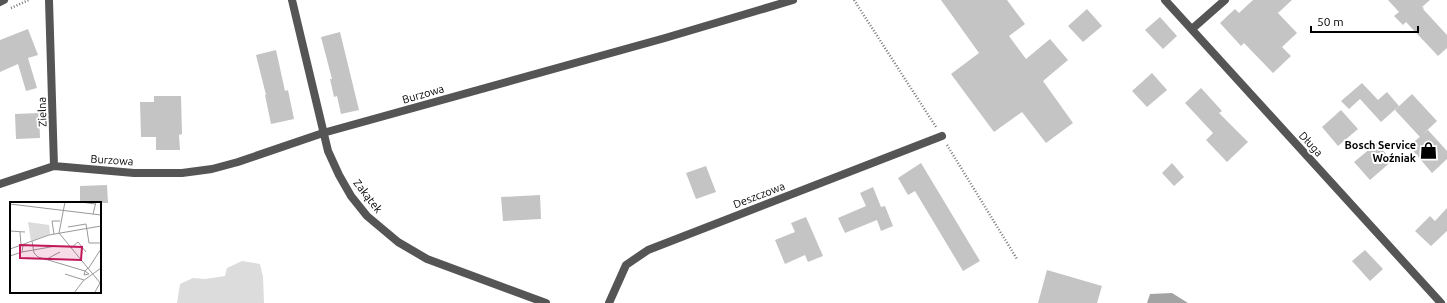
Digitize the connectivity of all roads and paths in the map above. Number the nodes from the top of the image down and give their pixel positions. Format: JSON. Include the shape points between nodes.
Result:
{"nodes":[{"id":1,"x":4,"y":0,"type":"edge"},
{"id":2,"x":30,"y":0,"type":"edge"},
{"id":3,"x":50,"y":0,"type":"edge"},
{"id":4,"x":292,"y":0,"type":"edge"},
{"id":5,"x":793,"y":0,"type":"edge"},
{"id":6,"x":1165,"y":0,"type":"edge"},
{"id":7,"x":1225,"y":0,"type":"edge"},
{"id":8,"x":0,"y":2,"type":"edge"},
{"id":9,"x":7,"y":9,"type":"dead end"},
{"id":10,"x":1192,"y":29,"type":"junction"},
{"id":11,"x":323,"y":133,"type":"junction"},
{"id":12,"x":942,"y":136,"type":"dead end"},
{"id":13,"x":54,"y":166,"type":"junction"},
{"id":14,"x":0,"y":184,"type":"edge"},
{"id":15,"x":546,"y":303,"type":"edge"},
{"id":16,"x":609,"y":303,"type":"edge"},
{"id":17,"x":1441,"y":303,"type":"edge"}],
"edges":[{"from":1,"to":8,"type":"street"},
{"from":2,"to":9,"type":"path"},
{"from":3,"to":13,"type":"street","name":"Zielna"},
{"from":4,"to":11,"type":"street","name":"Zakątek"},
{"from":5,"to":11,"type":"street","name":"Burzowa"},
{"from":6,"to":10,"type":"street","name":"Długa"},
{"from":7,"to":10,"type":"street"},
{"from":10,"to":17,"type":"street","name":"Długa"},
{"from":11,"to":13,"type":"street","name":"Burzowa","via":[[238,162],[182,173]]},
{"from":11,"to":15,"type":"street","name":"Zakątek","via":[[328,151],[351,196],[367,216],[392,238],[433,261]]},
{"from":12,"to":16,"type":"street","name":"Deszczowa","via":[[648,250],[626,265]]},
{"from":13,"to":14,"type":"street"}]}
